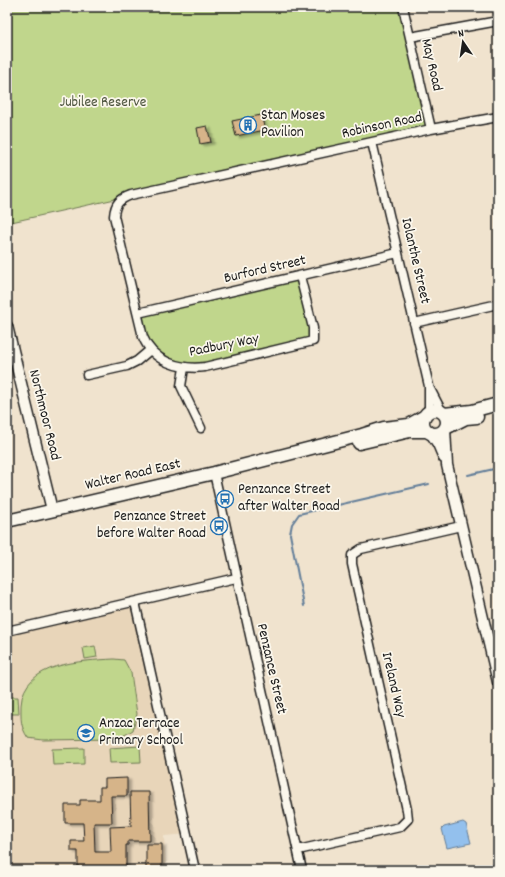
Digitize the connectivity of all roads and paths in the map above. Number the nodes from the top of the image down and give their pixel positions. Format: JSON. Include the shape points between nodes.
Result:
{"nodes":[{"id":1,"x":403,"y":7,"type":"edge"},
{"id":2,"x":498,"y":21,"type":"edge"},
{"id":3,"x":410,"y":37,"type":"junction"},
{"id":4,"x":498,"y":117,"type":"edge"},
{"id":5,"x":431,"y":129,"type":"junction"},
{"id":6,"x":372,"y":142,"type":"junction"},
{"id":7,"x":398,"y":253,"type":"junction"},
{"id":8,"x":300,"y":276,"type":"junction"},
{"id":9,"x":498,"y":304,"type":"edge"},
{"id":10,"x":138,"y":313,"type":"junction"},
{"id":11,"x":414,"y":324,"type":"junction"},
{"id":12,"x":7,"y":326,"type":"edge"},
{"id":13,"x":150,"y":350,"type":"junction"},
{"id":14,"x":184,"y":368,"type":"junction"},
{"id":15,"x":87,"y":375,"type":"dead end"},
{"id":16,"x":429,"y":386,"type":"junction"},
{"id":17,"x":498,"y":404,"type":"edge"},
{"id":18,"x":498,"y":412,"type":"edge"},
{"id":19,"x":443,"y":413,"type":"junction"},
{"id":20,"x":427,"y":414,"type":"junction"},
{"id":21,"x":201,"y":428,"type":"dead end"},
{"id":22,"x":445,"y":428,"type":"junction"},
{"id":23,"x":429,"y":432,"type":"junction"},
{"id":24,"x":266,"y":460,"type":"junction"},
{"id":25,"x":447,"y":465,"type":"junction"},
{"id":26,"x":214,"y":473,"type":"junction"},
{"id":27,"x":52,"y":510,"type":"junction"},
{"id":28,"x":7,"y":521,"type":"edge"},
{"id":29,"x":461,"y":526,"type":"junction"},
{"id":30,"x":236,"y":578,"type":"junction"},
{"id":31,"x":135,"y":602,"type":"junction"},
{"id":32,"x":7,"y":631,"type":"edge"},
{"id":33,"x":498,"y":682,"type":"edge"},
{"id":34,"x":298,"y":850,"type":"junction"},
{"id":35,"x":196,"y":870,"type":"edge"},
{"id":36,"x":302,"y":870,"type":"edge"}],
"edges":[{"from":1,"to":3,"type":"street","name":"May Road"},
{"from":2,"to":3,"type":"street"},
{"from":3,"to":5,"type":"street","name":"May Road"},
{"from":4,"to":5,"type":"street","name":"Robinson Road"},
{"from":5,"to":6,"type":"street","name":"Robinson Road"},
{"from":6,"to":7,"type":"street","name":"Iolanthe Street"},
{"from":6,"to":10,"type":"street","name":"Robinson Road","via":[[131,195],[119,200],[114,216]]},
{"from":7,"to":8,"type":"street","name":"Burford Street"},
{"from":7,"to":11,"type":"street","name":"Iolanthe Street"},
{"from":8,"to":10,"type":"street","name":"Burford Street"},
{"from":8,"to":14,"type":"street","name":"Padbury Way","via":[[313,328],[313,341],[205,367]]},
{"from":9,"to":11,"type":"street"},
{"from":10,"to":13,"type":"street","via":[[143,337]]},
{"from":11,"to":16,"type":"street","name":"Iolanthe Street"},
{"from":12,"to":27,"type":"street","name":"Northmoor Road"},
{"from":13,"to":14,"type":"street","name":"Padbury Way","via":[[170,363]]},
{"from":13,"to":15,"type":"street","via":[[127,366]]},
{"from":14,"to":21,"type":"street","via":[[181,386]]},
{"from":16,"to":19,"type":"street","name":"Iolanthe Street"},
{"from":16,"to":20,"type":"street","name":"Iolanthe Street"},
{"from":17,"to":19,"type":"main road","via":[[472,412]]},
{"from":18,"to":22,"type":"main road","via":[[466,418]]},
{"from":19,"to":20,"type":"main road","via":[[435,410]]},
{"from":19,"to":22,"type":"main road","via":[[447,422]]},
{"from":20,"to":23,"type":"main road","via":[[423,424]]},
{"from":20,"to":24,"type":"main road","name":"Walter Road East","via":[[409,424],[379,429]]},
{"from":22,"to":23,"type":"main road","via":[[438,433]]},
{"from":22,"to":25,"type":"street"},
{"from":23,"to":24,"type":"main road","name":"Walter Road East","via":[[410,431],[285,460]]},
{"from":23,"to":25,"type":"street","via":[[438,444]]},
{"from":24,"to":26,"type":"main road","name":"Walter Road East"},
{"from":25,"to":29,"type":"street"},
{"from":26,"to":27,"type":"main road","name":"Walter Road East"},
{"from":26,"to":30,"type":"street","name":"Penzance Street"},
{"from":27,"to":28,"type":"main road","name":"Walter Road East"},
{"from":29,"to":33,"type":"street"},
{"from":29,"to":34,"type":"street","name":"Ireland Way","via":[[361,549],[352,555],[408,820],[400,827]]},
{"from":30,"to":31,"type":"street"},
{"from":30,"to":34,"type":"street","name":"Penzance Street"},
{"from":31,"to":32,"type":"street"},
{"from":31,"to":35,"type":"street"},
{"from":34,"to":36,"type":"street","name":"Penzance Street"}]}
